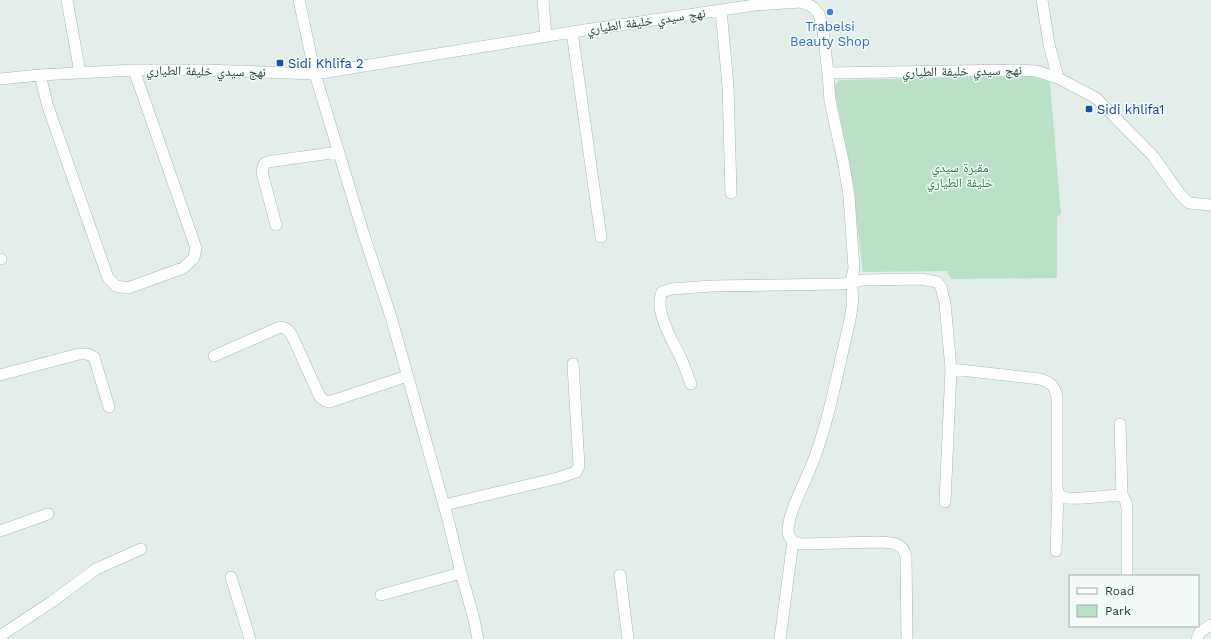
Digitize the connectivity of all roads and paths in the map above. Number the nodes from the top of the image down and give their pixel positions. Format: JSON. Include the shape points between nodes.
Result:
{"nodes":[{"id":1,"x":67,"y":0,"type":"edge"},
{"id":2,"x":300,"y":0,"type":"edge"},
{"id":3,"x":544,"y":0,"type":"edge"},
{"id":4,"x":1042,"y":0,"type":"edge"},
{"id":5,"x":786,"y":1,"type":"edge"},
{"id":6,"x":756,"y":2,"type":"edge"},
{"id":7,"x":721,"y":10,"type":"junction"},
{"id":8,"x":572,"y":32,"type":"junction"},
{"id":9,"x":546,"y":37,"type":"junction"},
{"id":10,"x":134,"y":70,"type":"junction"},
{"id":11,"x":80,"y":73,"type":"junction"},
{"id":12,"x":828,"y":73,"type":"junction"},
{"id":13,"x":315,"y":74,"type":"junction"},
{"id":14,"x":40,"y":75,"type":"junction"},
{"id":15,"x":1058,"y":78,"type":"junction"},
{"id":16,"x":0,"y":79,"type":"edge"},
{"id":17,"x":338,"y":152,"type":"junction"},
{"id":18,"x":731,"y":193,"type":"dead end"},
{"id":19,"x":1211,"y":205,"type":"edge"},
{"id":20,"x":276,"y":225,"type":"dead end"},
{"id":21,"x":601,"y":237,"type":"dead end"},
{"id":22,"x":851,"y":283,"type":"junction"},
{"id":23,"x":214,"y":356,"type":"dead end"},
{"id":24,"x":573,"y":364,"type":"dead end"},
{"id":25,"x":951,"y":369,"type":"junction"},
{"id":26,"x":0,"y":375,"type":"edge"},
{"id":27,"x":408,"y":376,"type":"junction"},
{"id":28,"x":691,"y":384,"type":"dead end"},
{"id":29,"x":109,"y":406,"type":"dead end"},
{"id":30,"x":1120,"y":424,"type":"dead end"},
{"id":31,"x":1058,"y":492,"type":"junction"},
{"id":32,"x":1122,"y":495,"type":"junction"},
{"id":33,"x":945,"y":502,"type":"dead end"},
{"id":34,"x":444,"y":505,"type":"junction"},
{"id":35,"x":48,"y":514,"type":"dead end"},
{"id":36,"x":0,"y":531,"type":"edge"},
{"id":37,"x":793,"y":541,"type":"junction"},
{"id":38,"x":141,"y":549,"type":"dead end"},
{"id":39,"x":1056,"y":551,"type":"dead end"},
{"id":40,"x":461,"y":573,"type":"junction"},
{"id":41,"x":620,"y":575,"type":"dead end"},
{"id":42,"x":1127,"y":575,"type":"edge"},
{"id":43,"x":231,"y":577,"type":"dead end"},
{"id":44,"x":380,"y":595,"type":"dead end"},
{"id":45,"x":1211,"y":625,"type":"edge"},
{"id":46,"x":0,"y":636,"type":"edge"},
{"id":47,"x":250,"y":639,"type":"edge"},
{"id":48,"x":478,"y":639,"type":"edge"},
{"id":49,"x":628,"y":639,"type":"edge"},
{"id":50,"x":780,"y":639,"type":"edge"},
{"id":51,"x":907,"y":639,"type":"edge"},
{"id":52,"x":1197,"y":639,"type":"edge"}],
"edges":[{"from":1,"to":11,"type":"street"},
{"from":2,"to":13,"type":"street"},
{"from":3,"to":9,"type":"street"},
{"from":4,"to":15,"type":"street"},
{"from":5,"to":6,"type":"street","name":"نهج سيدي خليفة الطياري"},
{"from":5,"to":12,"type":"street","name":"نهج سيدي خليفة الطياري","via":[[809,4],[819,14]]},
{"from":6,"to":7,"type":"street","name":"نهج سيدي خليفة الطياري"},
{"from":7,"to":8,"type":"street","name":"نهج سيدي خليفة الطياري"},
{"from":7,"to":18,"type":"street","via":[[728,86]]},
{"from":8,"to":9,"type":"street","name":"نهج سيدي خليفة الطياري"},
{"from":8,"to":21,"type":"street"},
{"from":9,"to":13,"type":"street","name":"نهج سيدي خليفة الطياري"},
{"from":10,"to":11,"type":"street","name":"نهج سيدي خليفة الطياري"},
{"from":10,"to":13,"type":"street","name":"نهج سيدي خليفة الطياري"},
{"from":10,"to":14,"type":"street","via":[[196,248],[194,258],[183,268],[128,288],[116,286],[108,278],[48,107]]},
{"from":11,"to":14,"type":"street","name":"نهج سيدي خليفة الطياري"},
{"from":12,"to":15,"type":"street","name":"نهج سيدي خليفة الطياري","via":[[1015,70],[1036,71]]},
{"from":12,"to":22,"type":"street","via":[[830,101],[849,196],[854,268]]},
{"from":13,"to":17,"type":"street"},
{"from":14,"to":16,"type":"street","name":"نهج سيدي خليفة الطياري"},
{"from":15,"to":19,"type":"street","name":"نهج سيدي خليفة الطياري","via":[[1096,98],[1153,156],[1189,203]]},
{"from":17,"to":20,"type":"street","via":[[264,164],[262,172]]},
{"from":17,"to":27,"type":"street"},
{"from":22,"to":25,"type":"street","via":[[868,280],[937,282],[944,294]]},
{"from":22,"to":28,"type":"street","via":[[712,286],[662,292],[664,324]]},
{"from":22,"to":37,"type":"street","via":[[851,316],[827,422],[789,525],[789,537]]},
{"from":23,"to":27,"type":"street","via":[[280,327],[289,330],[320,397],[325,401],[329,402]]},
{"from":24,"to":34,"type":"street","via":[[579,466],[576,472]]},
{"from":25,"to":31,"type":"street","via":[[1040,379],[1054,386],[1057,397]]},
{"from":25,"to":33,"type":"street"},
{"from":26,"to":29,"type":"street","via":[[87,354],[94,357]]},
{"from":27,"to":34,"type":"street"},
{"from":30,"to":32,"type":"street"},
{"from":31,"to":32,"type":"street","via":[[1068,499]]},
{"from":31,"to":39,"type":"street"},
{"from":32,"to":42,"type":"street","via":[[1127,508]]},
{"from":34,"to":40,"type":"street"},
{"from":35,"to":36,"type":"street"},
{"from":37,"to":50,"type":"street"},
{"from":37,"to":51,"type":"street","via":[[801,544],[889,543],[901,546],[906,557]]},
{"from":38,"to":46,"type":"street","via":[[96,569]]},
{"from":40,"to":44,"type":"street"},
{"from":40,"to":48,"type":"street"},
{"from":41,"to":49,"type":"street"},
{"from":43,"to":47,"type":"street"},
{"from":45,"to":52,"type":"street","via":[[1200,632]]}]}
